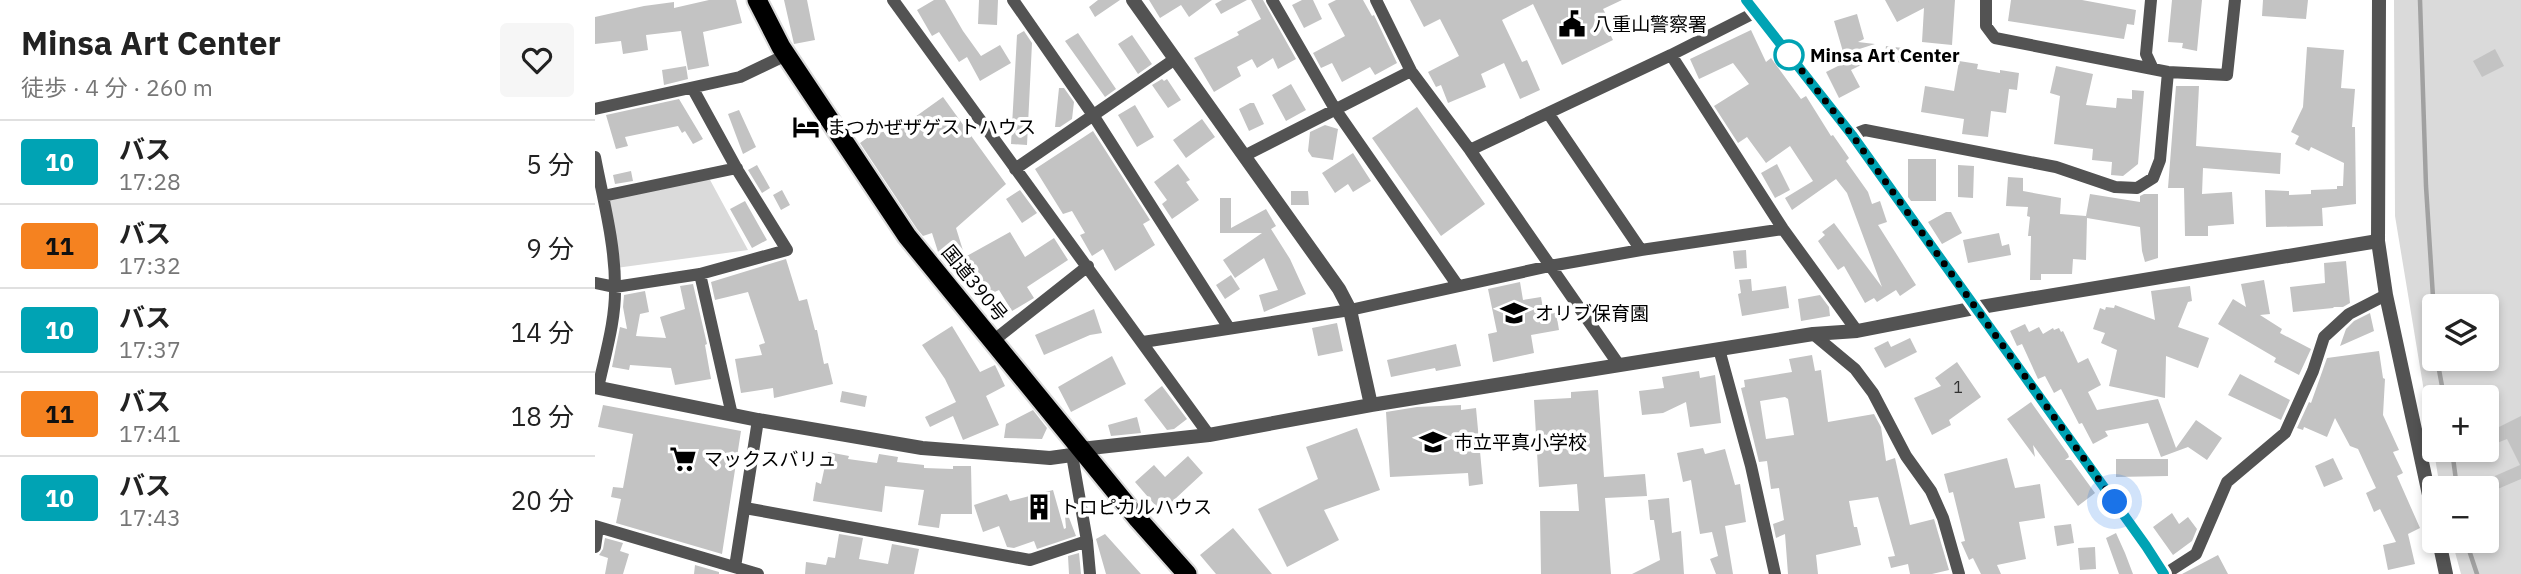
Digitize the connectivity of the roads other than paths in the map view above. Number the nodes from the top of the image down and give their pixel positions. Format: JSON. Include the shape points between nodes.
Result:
{"nodes":[{"id":1,"x":757,"y":0,"type":"edge"},
{"id":2,"x":1013,"y":0,"type":"edge"},
{"id":3,"x":1133,"y":0,"type":"edge"},
{"id":4,"x":1272,"y":0,"type":"edge"},
{"id":5,"x":1376,"y":0,"type":"edge"},
{"id":6,"x":1746,"y":0,"type":"edge"},
{"id":7,"x":1986,"y":0,"type":"edge"},
{"id":8,"x":2151,"y":0,"type":"edge"},
{"id":9,"x":2235,"y":0,"type":"edge"},
{"id":10,"x":2379,"y":0,"type":"edge"},
{"id":11,"x":895,"y":1,"type":"edge"},
{"id":12,"x":1756,"y":12,"type":"junction"},
{"id":13,"x":786,"y":55,"type":"junction"},
{"id":14,"x":1671,"y":55,"type":"junction"},
{"id":15,"x":1175,"y":59,"type":"junction"},
{"id":16,"x":2153,"y":69,"type":"junction"},
{"id":17,"x":1411,"y":71,"type":"junction"},
{"id":18,"x":2168,"y":72,"type":"junction"},
{"id":19,"x":693,"y":89,"type":"junction"},
{"id":20,"x":1335,"y":109,"type":"junction"},
{"id":21,"x":595,"y":110,"type":"edge"},
{"id":22,"x":1548,"y":113,"type":"junction"},
{"id":23,"x":1093,"y":116,"type":"junction"},
{"id":24,"x":1852,"y":135,"type":"junction"},
{"id":25,"x":1470,"y":150,"type":"junction"},
{"id":26,"x":1246,"y":155,"type":"junction"},
{"id":27,"x":595,"y":157,"type":"edge"},
{"id":28,"x":737,"y":168,"type":"junction"},
{"id":29,"x":1015,"y":169,"type":"junction"},
{"id":30,"x":603,"y":197,"type":"junction"},
{"id":31,"x":1783,"y":229,"type":"junction"},
{"id":32,"x":2378,"y":241,"type":"junction"},
{"id":33,"x":1641,"y":250,"type":"junction"},
{"id":34,"x":1088,"y":266,"type":"junction"},
{"id":35,"x":1550,"y":267,"type":"junction"},
{"id":36,"x":700,"y":274,"type":"junction"},
{"id":37,"x":595,"y":283,"type":"edge"},
{"id":38,"x":1458,"y":286,"type":"junction"},
{"id":39,"x":615,"y":287,"type":"junction"},
{"id":40,"x":2386,"y":295,"type":"junction"},
{"id":41,"x":1975,"y":308,"type":"junction"},
{"id":42,"x":1350,"y":310,"type":"junction"},
{"id":43,"x":1229,"y":328,"type":"junction"},
{"id":44,"x":1857,"y":331,"type":"junction"},
{"id":45,"x":1813,"y":334,"type":"junction"},
{"id":46,"x":993,"y":341,"type":"junction"},
{"id":47,"x":1143,"y":342,"type":"junction"},
{"id":48,"x":1719,"y":349,"type":"junction"},
{"id":49,"x":1619,"y":365,"type":"junction"},
{"id":50,"x":597,"y":388,"type":"edge"},
{"id":51,"x":1371,"y":405,"type":"junction"},
{"id":52,"x":732,"y":415,"type":"junction"},
{"id":53,"x":758,"y":420,"type":"junction"},
{"id":54,"x":1209,"y":435,"type":"junction"},
{"id":55,"x":1076,"y":452,"type":"junction"},
{"id":56,"x":2425,"y":476,"type":"edge"},
{"id":57,"x":745,"y":508,"type":"junction"},
{"id":58,"x":597,"y":527,"type":"edge"},
{"id":59,"x":1087,"y":541,"type":"junction"},
{"id":60,"x":595,"y":547,"type":"edge"},
{"id":61,"x":2442,"y":553,"type":"edge"},
{"id":62,"x":735,"y":567,"type":"junction"},
{"id":63,"x":757,"y":574,"type":"edge"},
{"id":64,"x":1090,"y":574,"type":"edge"},
{"id":65,"x":1187,"y":574,"type":"edge"},
{"id":66,"x":1775,"y":574,"type":"edge"},
{"id":67,"x":1958,"y":574,"type":"edge"},
{"id":68,"x":2165,"y":574,"type":"edge"},
{"id":69,"x":2446,"y":574,"type":"edge"}],
"edges":[{"from":1,"to":13,"type":"highway","name":"国道390号"},
{"from":2,"to":23,"type":"street"},
{"from":3,"to":15,"type":"street"},
{"from":4,"to":20,"type":"street"},
{"from":5,"to":17,"type":"street"},
{"from":6,"to":12,"type":"street"},
{"from":7,"to":16,"type":"street","via":[[1986,26],[1995,38]]},
{"from":8,"to":16,"type":"street","via":[[2146,54]]},
{"from":9,"to":18,"type":"street","via":[[2227,75]]},
{"from":10,"to":32,"type":"street"},
{"from":11,"to":29,"type":"street"},
{"from":12,"to":14,"type":"street"},
{"from":12,"to":24,"type":"street"},
{"from":13,"to":19,"type":"street","via":[[740,77]]},
{"from":13,"to":46,"type":"highway","name":"国道390号","via":[[907,236]]},
{"from":14,"to":22,"type":"street"},
{"from":14,"to":31,"type":"street"},
{"from":15,"to":23,"type":"street"},
{"from":15,"to":26,"type":"street"},
{"from":16,"to":18,"type":"street"},
{"from":17,"to":20,"type":"street"},
{"from":17,"to":25,"type":"street"},
{"from":18,"to":24,"type":"street","via":[[2160,160],[2153,178],[2137,188],[2115,187],[2056,167],[1865,130]]},
{"from":19,"to":21,"type":"street"},
{"from":19,"to":28,"type":"street"},
{"from":20,"to":26,"type":"street"},
{"from":20,"to":38,"type":"street"},
{"from":22,"to":25,"type":"street"},
{"from":22,"to":33,"type":"street"},
{"from":23,"to":29,"type":"street"},
{"from":23,"to":43,"type":"street"},
{"from":24,"to":41,"type":"street"},
{"from":25,"to":35,"type":"street"},
{"from":26,"to":42,"type":"street"},
{"from":27,"to":30,"type":"street"},
{"from":28,"to":30,"type":"street"},
{"from":28,"to":36,"type":"street","via":[[787,250]]},
{"from":29,"to":34,"type":"street"},
{"from":30,"to":39,"type":"street"},
{"from":31,"to":33,"type":"street"},
{"from":31,"to":44,"type":"street"},
{"from":32,"to":40,"type":"street"},
{"from":32,"to":41,"type":"street"},
{"from":33,"to":35,"type":"street"},
{"from":34,"to":46,"type":"street"},
{"from":34,"to":47,"type":"street"},
{"from":35,"to":38,"type":"street"},
{"from":35,"to":49,"type":"street"},
{"from":36,"to":39,"type":"street"},
{"from":36,"to":52,"type":"street"},
{"from":37,"to":39,"type":"street"},
{"from":38,"to":42,"type":"street"},
{"from":39,"to":50,"type":"street"},
{"from":40,"to":56,"type":"street"},
{"from":40,"to":68,"type":"street","via":[[2349,314],[2324,337],[2285,433],[2227,482],[2196,554]]},
{"from":41,"to":44,"type":"street"},
{"from":41,"to":68,"type":"street"},
{"from":42,"to":43,"type":"street"},
{"from":42,"to":51,"type":"street"},
{"from":43,"to":47,"type":"street"},
{"from":44,"to":45,"type":"street"},
{"from":45,"to":48,"type":"street"},
{"from":45,"to":67,"type":"street","via":[[1855,369],[1873,393],[1944,518]]},
{"from":46,"to":55,"type":"highway","name":"国道390号"},
{"from":47,"to":54,"type":"street"},
{"from":48,"to":49,"type":"street"},
{"from":48,"to":66,"type":"street"},
{"from":49,"to":51,"type":"street"},
{"from":50,"to":52,"type":"street"},
{"from":51,"to":54,"type":"street"},
{"from":52,"to":53,"type":"street"},
{"from":53,"to":55,"type":"street","via":[[922,448],[1050,458]]},
{"from":53,"to":57,"type":"street"},
{"from":54,"to":55,"type":"street"},
{"from":55,"to":59,"type":"street"},
{"from":55,"to":65,"type":"highway","name":"国道390号"},
{"from":57,"to":59,"type":"street","via":[[1030,559]]},
{"from":57,"to":62,"type":"street"},
{"from":58,"to":60,"type":"street"},
{"from":58,"to":62,"type":"street"},
{"from":59,"to":64,"type":"street"},
{"from":61,"to":69,"type":"street"},
{"from":62,"to":63,"type":"street"}]}
